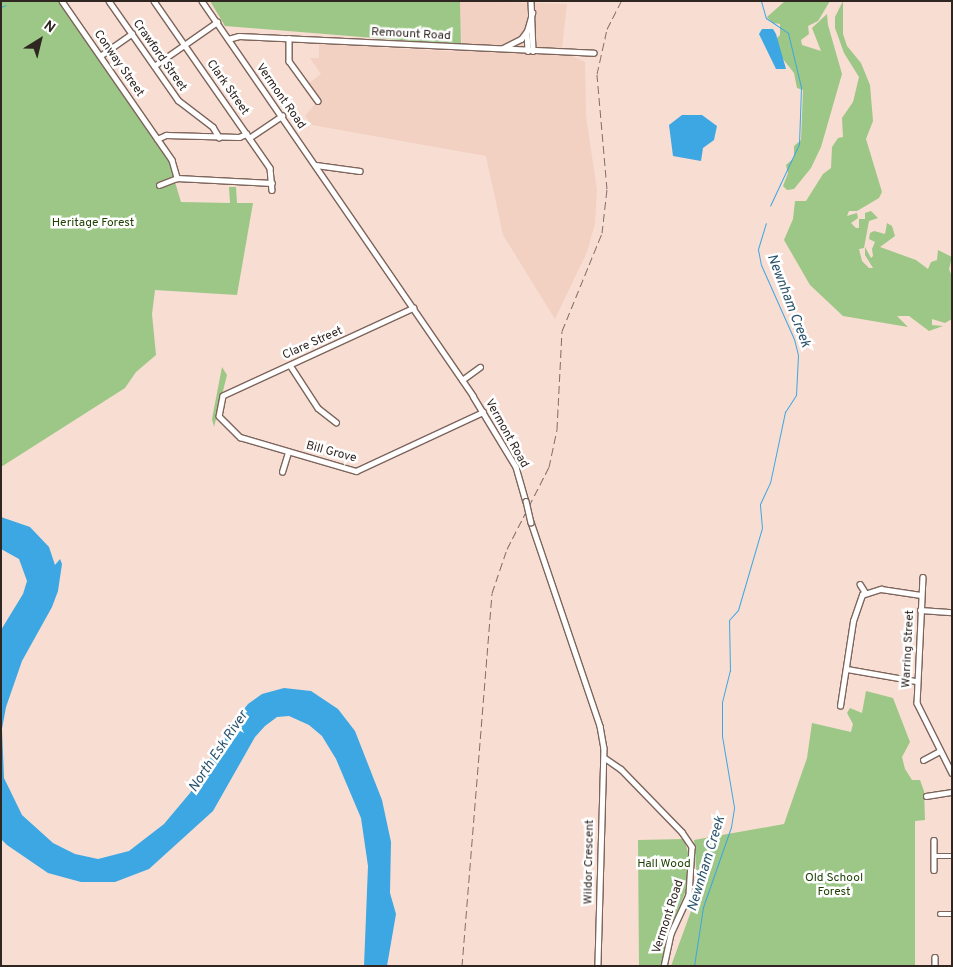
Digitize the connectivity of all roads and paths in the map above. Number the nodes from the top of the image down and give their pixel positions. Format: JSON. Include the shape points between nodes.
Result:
{"nodes":[{"id":1,"x":62,"y":1,"type":"edge"},
{"id":2,"x":109,"y":1,"type":"edge"},
{"id":3,"x":154,"y":1,"type":"edge"},
{"id":4,"x":202,"y":1,"type":"edge"},
{"id":5,"x":532,"y":1,"type":"edge"},
{"id":6,"x":217,"y":22,"type":"junction"},
{"id":7,"x":529,"y":32,"type":"junction"},
{"id":8,"x":132,"y":34,"type":"junction"},
{"id":9,"x":289,"y":38,"type":"junction"},
{"id":10,"x":228,"y":39,"type":"junction"},
{"id":11,"x":184,"y":45,"type":"junction"},
{"id":12,"x":496,"y":49,"type":"junction"},
{"id":13,"x":530,"y":51,"type":"junction"},
{"id":14,"x":594,"y":54,"type":"dead end"},
{"id":15,"x":100,"y":56,"type":"junction"},
{"id":16,"x":154,"y":66,"type":"junction"},
{"id":17,"x":318,"y":101,"type":"dead end"},
{"id":18,"x":282,"y":116,"type":"junction"},
{"id":19,"x":248,"y":136,"type":"junction"},
{"id":20,"x":219,"y":137,"type":"junction"},
{"id":21,"x":157,"y":138,"type":"junction"},
{"id":22,"x":316,"y":165,"type":"junction"},
{"id":23,"x":360,"y":171,"type":"dead end"},
{"id":24,"x":177,"y":178,"type":"junction"},
{"id":25,"x":272,"y":183,"type":"junction"},
{"id":26,"x":158,"y":184,"type":"dead end"},
{"id":27,"x":272,"y":190,"type":"dead end"},
{"id":28,"x":414,"y":308,"type":"junction"},
{"id":29,"x":290,"y":366,"type":"junction"},
{"id":30,"x":480,"y":368,"type":"dead end"},
{"id":31,"x":462,"y":380,"type":"junction"},
{"id":32,"x":221,"y":398,"type":"joint"},
{"id":33,"x":483,"y":412,"type":"junction"},
{"id":34,"x":336,"y":422,"type":"dead end"},
{"id":35,"x":288,"y":452,"type":"junction"},
{"id":36,"x":282,"y":472,"type":"dead end"},
{"id":37,"x":923,"y":577,"type":"dead end"},
{"id":38,"x":860,"y":584,"type":"dead end"},
{"id":39,"x":865,"y":592,"type":"junction"},
{"id":40,"x":921,"y":595,"type":"junction"},
{"id":41,"x":920,"y":610,"type":"junction"},
{"id":42,"x":952,"y":612,"type":"edge"},
{"id":43,"x":847,"y":669,"type":"junction"},
{"id":44,"x":916,"y":681,"type":"junction"},
{"id":45,"x":840,"y":706,"type":"dead end"},
{"id":46,"x":940,"y":751,"type":"junction"},
{"id":47,"x":605,"y":758,"type":"junction"},
{"id":48,"x":923,"y":760,"type":"dead end"},
{"id":49,"x":952,"y":773,"type":"edge"},
{"id":50,"x":952,"y":792,"type":"edge"},
{"id":51,"x":926,"y":796,"type":"dead end"},
{"id":52,"x":934,"y":840,"type":"dead end"},
{"id":53,"x":934,"y":856,"type":"junction"},
{"id":54,"x":952,"y":856,"type":"edge"},
{"id":55,"x":934,"y":870,"type":"dead end"},
{"id":56,"x":940,"y":914,"type":"dead end"},
{"id":57,"x":952,"y":914,"type":"edge"},
{"id":58,"x":935,"y":957,"type":"dead end"},
{"id":59,"x":598,"y":966,"type":"edge"},
{"id":60,"x":664,"y":966,"type":"edge"},
{"id":61,"x":935,"y":966,"type":"edge"}],
"edges":[{"from":1,"to":15,"type":"street","name":"Conway Street"},
{"from":2,"to":8,"type":"street","name":"Crawford Street"},
{"from":3,"to":11,"type":"street","name":"Clark Street"},
{"from":4,"to":6,"type":"street","name":"Vermont Road"},
{"from":5,"to":7,"type":"street"},
{"from":6,"to":10,"type":"street","name":"Vermont Road"},
{"from":6,"to":11,"type":"street"},
{"from":7,"to":12,"type":"street","via":[[515,43]]},
{"from":7,"to":13,"type":"street"},
{"from":8,"to":15,"type":"street"},
{"from":8,"to":16,"type":"street","name":"Crawford Street"},
{"from":9,"to":10,"type":"street","name":"Remount Road","via":[[239,36]]},
{"from":9,"to":12,"type":"street","name":"Remount Road"},
{"from":9,"to":17,"type":"street","via":[[289,61]]},
{"from":10,"to":18,"type":"street","name":"Vermont Road"},
{"from":11,"to":16,"type":"street"},
{"from":11,"to":19,"type":"street","name":"Clark Street"},
{"from":12,"to":13,"type":"street","name":"Remount Road"},
{"from":13,"to":14,"type":"street","name":"Remount Road"},
{"from":15,"to":21,"type":"street","name":"Conway Street"},
{"from":16,"to":20,"type":"street","name":"Crawford Street","via":[[178,100],[213,127]]},
{"from":18,"to":19,"type":"street"},
{"from":18,"to":22,"type":"street","name":"Vermont Road"},
{"from":19,"to":20,"type":"street"},
{"from":19,"to":25,"type":"street","name":"Clark Street","via":[[270,168]]},
{"from":20,"to":21,"type":"street","via":[[166,135]]},
{"from":21,"to":24,"type":"street","name":"Conway Street","via":[[173,162]]},
{"from":22,"to":23,"type":"street"},
{"from":22,"to":28,"type":"street","name":"Vermont Road"},
{"from":24,"to":25,"type":"street"},
{"from":24,"to":26,"type":"street"},
{"from":25,"to":27,"type":"street","name":"Clark Street"},
{"from":28,"to":29,"type":"street","name":"Clare Street"},
{"from":28,"to":31,"type":"street","name":"Vermont Road"},
{"from":29,"to":32,"type":"street","name":"Clare Street"},
{"from":29,"to":34,"type":"street","via":[[318,408]]},
{"from":30,"to":31,"type":"street"},
{"from":31,"to":33,"type":"street","name":"Vermont Road"},
{"from":32,"to":35,"type":"street","name":"Bill Grove","via":[[219,416],[237,434]]},
{"from":33,"to":35,"type":"street","name":"Bill Grove","via":[[421,438],[361,470]]},
{"from":33,"to":47,"type":"street","name":"Vermont Road","bridge":true,"via":[[516,467],[531,522],[600,726]]},
{"from":35,"to":36,"type":"street"},
{"from":37,"to":40,"type":"street","name":"Warring Street"},
{"from":38,"to":39,"type":"street"},
{"from":39,"to":40,"type":"street","via":[[881,589]]},
{"from":39,"to":43,"type":"street","via":[[856,607]]},
{"from":40,"to":41,"type":"street","name":"Warring Street"},
{"from":41,"to":42,"type":"street"},
{"from":41,"to":44,"type":"street","name":"Warring Street"},
{"from":43,"to":44,"type":"street"},
{"from":43,"to":45,"type":"street"},
{"from":44,"to":46,"type":"street","name":"Warring Street","via":[[920,712]]},
{"from":46,"to":48,"type":"street"},
{"from":46,"to":49,"type":"street","name":"Warring Street"},
{"from":47,"to":59,"type":"street","name":"Wildor Crescent"},
{"from":47,"to":60,"type":"street","name":"Vermont Road","via":[[621,769],[682,832],[692,847],[689,896],[672,934]]},
{"from":50,"to":51,"type":"street"},
{"from":52,"to":53,"type":"street"},
{"from":53,"to":54,"type":"street"},
{"from":53,"to":55,"type":"street"},
{"from":56,"to":57,"type":"street"},
{"from":58,"to":61,"type":"street"}]}
